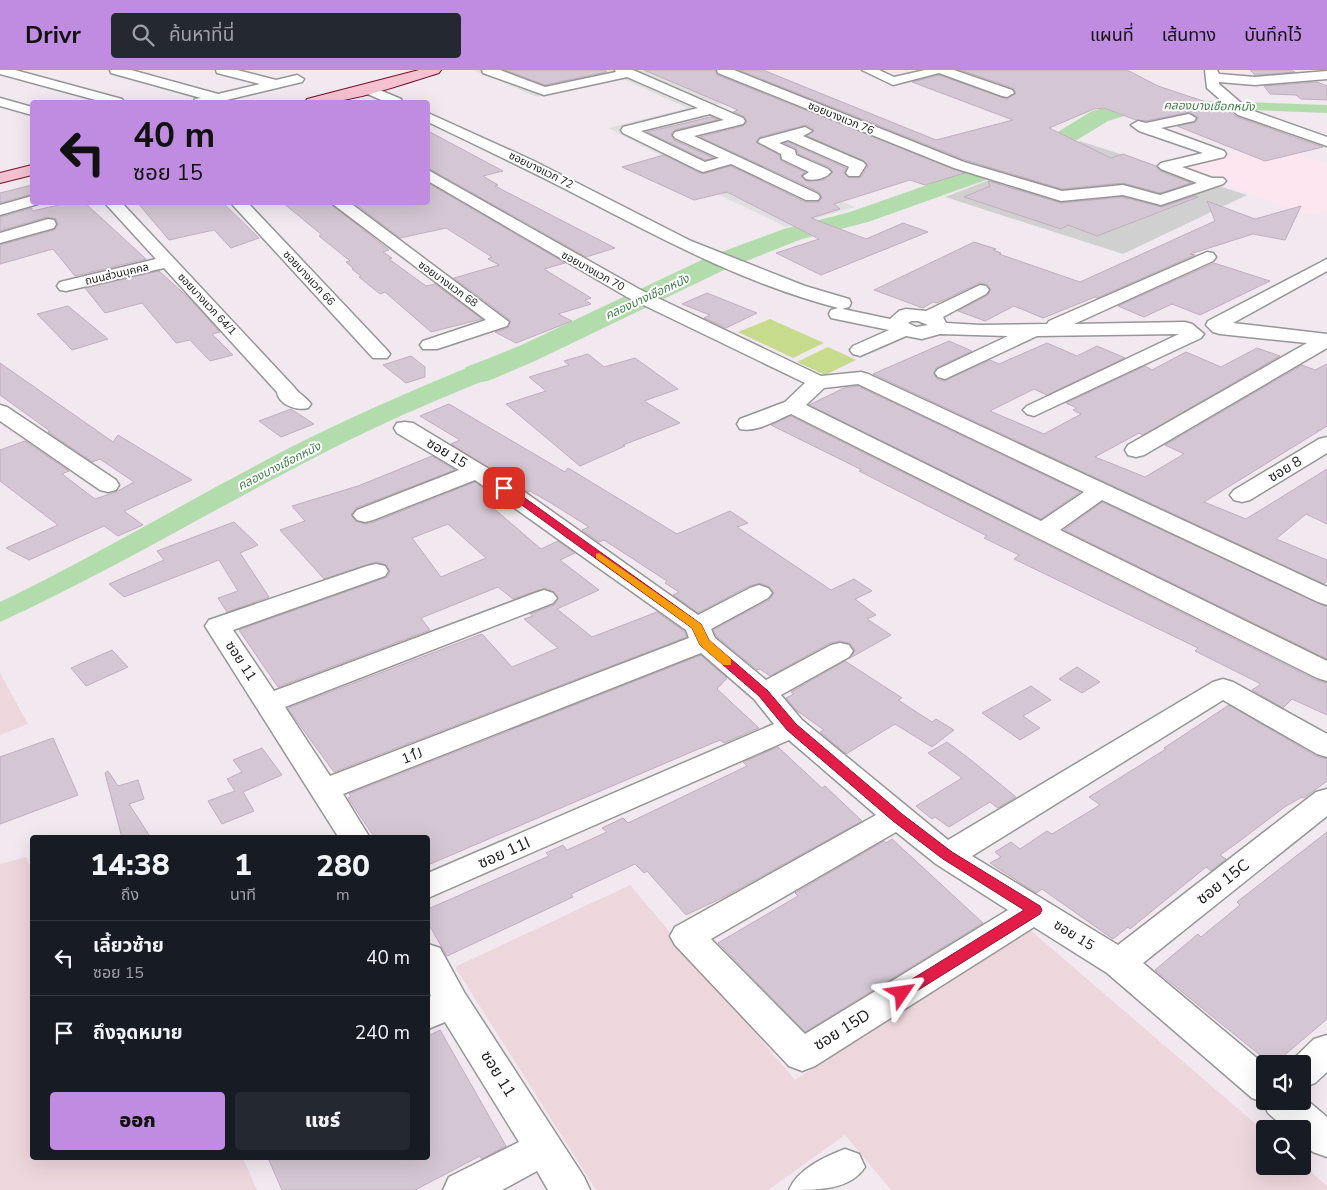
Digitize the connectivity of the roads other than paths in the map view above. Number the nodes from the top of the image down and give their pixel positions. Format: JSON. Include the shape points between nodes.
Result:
{"nodes":[{"id":1,"x":0,"y":70,"type":"edge"},
{"id":2,"x":116,"y":70,"type":"edge"},
{"id":3,"x":222,"y":70,"type":"edge"},
{"id":4,"x":434,"y":70,"type":"edge"},
{"id":5,"x":492,"y":70,"type":"edge"},
{"id":6,"x":579,"y":70,"type":"edge"},
{"id":7,"x":593,"y":70,"type":"edge"},
{"id":8,"x":723,"y":70,"type":"edge"},
{"id":9,"x":868,"y":70,"type":"edge"},
{"id":10,"x":938,"y":71,"type":"edge"},
{"id":11,"x":56,"y":72,"type":"dead end"},
{"id":12,"x":624,"y":72,"type":"edge"},
{"id":13,"x":1327,"y":75,"type":"edge"},
{"id":14,"x":1002,"y":76,"type":"dead end"},
{"id":15,"x":1213,"y":78,"type":"edge"},
{"id":16,"x":34,"y":79,"type":"junction"},
{"id":17,"x":298,"y":79,"type":"dead end"},
{"id":18,"x":973,"y":81,"type":"junction"},
{"id":19,"x":278,"y":84,"type":"junction"},
{"id":20,"x":8,"y":86,"type":"dead end"},
{"id":21,"x":368,"y":89,"type":"junction"},
{"id":22,"x":1007,"y":93,"type":"dead end"},
{"id":23,"x":218,"y":98,"type":"junction"},
{"id":24,"x":110,"y":100,"type":"edge"},
{"id":25,"x":208,"y":100,"type":"edge"},
{"id":26,"x":321,"y":100,"type":"edge"},
{"id":27,"x":392,"y":100,"type":"edge"},
{"id":28,"x":0,"y":102,"type":"edge"},
{"id":29,"x":30,"y":110,"type":"edge"},
{"id":30,"x":712,"y":110,"type":"junction"},
{"id":31,"x":430,"y":118,"type":"edge"},
{"id":32,"x":1189,"y":118,"type":"dead end"},
{"id":33,"x":847,"y":120,"type":"junction"},
{"id":34,"x":1199,"y":129,"type":"dead end"},
{"id":35,"x":788,"y":135,"type":"junction"},
{"id":36,"x":1168,"y":136,"type":"junction"},
{"id":37,"x":1327,"y":142,"type":"edge"},
{"id":38,"x":733,"y":160,"type":"junction"},
{"id":39,"x":30,"y":170,"type":"edge"},
{"id":40,"x":854,"y":173,"type":"dead end"},
{"id":41,"x":811,"y":176,"type":"dead end"},
{"id":42,"x":430,"y":177,"type":"edge"},
{"id":43,"x":0,"y":178,"type":"edge"},
{"id":44,"x":812,"y":197,"type":"dead end"},
{"id":45,"x":30,"y":202,"type":"edge"},
{"id":46,"x":115,"y":205,"type":"edge"},
{"id":47,"x":241,"y":205,"type":"edge"},
{"id":48,"x":342,"y":205,"type":"edge"},
{"id":49,"x":0,"y":210,"type":"edge"},
{"id":50,"x":48,"y":224,"type":"dead end"},
{"id":51,"x":0,"y":238,"type":"edge"},
{"id":52,"x":1207,"y":257,"type":"dead end"},
{"id":53,"x":167,"y":262,"type":"junction"},
{"id":54,"x":1327,"y":264,"type":"edge"},
{"id":55,"x":66,"y":286,"type":"dead end"},
{"id":56,"x":980,"y":290,"type":"dead end"},
{"id":57,"x":933,"y":322,"type":"junction"},
{"id":58,"x":900,"y":325,"type":"junction"},
{"id":59,"x":1217,"y":326,"type":"junction"},
{"id":60,"x":1043,"y":330,"type":"junction"},
{"id":61,"x":1189,"y":331,"type":"junction"},
{"id":62,"x":430,"y":344,"type":"dead end"},
{"id":63,"x":860,"y":350,"type":"dead end"},
{"id":64,"x":380,"y":354,"type":"dead end"},
{"id":65,"x":944,"y":373,"type":"dead end"},
{"id":66,"x":818,"y":382,"type":"junction"},
{"id":67,"x":301,"y":404,"type":"dead end"},
{"id":68,"x":792,"y":406,"type":"junction"},
{"id":69,"x":1034,"y":410,"type":"dead end"},
{"id":70,"x":0,"y":411,"type":"edge"},
{"id":71,"x":748,"y":424,"type":"dead end"},
{"id":72,"x":404,"y":428,"type":"dead end"},
{"id":73,"x":1327,"y":444,"type":"edge"},
{"id":74,"x":1136,"y":450,"type":"dead end"},
{"id":75,"x":477,"y":471,"type":"junction"},
{"id":76,"x":108,"y":485,"type":"dead end"},
{"id":77,"x":1102,"y":490,"type":"junction"},
{"id":78,"x":1242,"y":495,"type":"dead end"},
{"id":79,"x":365,"y":515,"type":"dead end"},
{"id":80,"x":1042,"y":531,"type":"junction"},
{"id":81,"x":376,"y":571,"type":"dead end"},
{"id":82,"x":760,"y":593,"type":"dead end"},
{"id":83,"x":544,"y":598,"type":"dead end"},
{"id":84,"x":1327,"y":598,"type":"edge"},
{"id":85,"x":701,"y":634,"type":"junction"},
{"id":86,"x":840,"y":651,"type":"dead end"},
{"id":87,"x":1327,"y":672,"type":"edge"},
{"id":88,"x":764,"y":693,"type":"junction"},
{"id":89,"x":268,"y":703,"type":"junction"},
{"id":90,"x":792,"y":727,"type":"junction"},
{"id":91,"x":1327,"y":747,"type":"edge"},
{"id":92,"x":324,"y":790,"type":"junction"},
{"id":93,"x":1327,"y":800,"type":"edge"},
{"id":94,"x":898,"y":817,"type":"junction"},
{"id":95,"x":353,"y":835,"type":"edge"},
{"id":96,"x":948,"y":856,"type":"junction"},
{"id":97,"x":430,"y":885,"type":"edge"},
{"id":98,"x":1035,"y":910,"type":"junction"},
{"id":99,"x":1118,"y":963,"type":"junction"},
{"id":100,"x":430,"y":966,"type":"edge"},
{"id":101,"x":440,"y":1008,"type":"edge"},
{"id":102,"x":1327,"y":1050,"type":"edge"},
{"id":103,"x":1311,"y":1064,"type":"edge"},
{"id":104,"x":1256,"y":1079,"type":"edge"},
{"id":105,"x":1292,"y":1110,"type":"edge"},
{"id":106,"x":1327,"y":1140,"type":"edge"},
{"id":107,"x":544,"y":1148,"type":"junction"},
{"id":108,"x":845,"y":1167,"type":"dead end"},
{"id":109,"x":463,"y":1190,"type":"edge"},
{"id":110,"x":570,"y":1190,"type":"edge"},
{"id":111,"x":809,"y":1190,"type":"edge"}],
"edges":[{"from":1,"to":16,"type":"street"},
{"from":2,"to":23,"type":"street"},
{"from":3,"to":19,"type":"street"},
{"from":4,"to":21,"type":"main road"},
{"from":5,"to":12,"type":"street","via":[[544,91]]},
{"from":6,"to":7,"type":"street"},
{"from":8,"to":33,"type":"street","name":"ซอยบางแวก 76"},
{"from":9,"to":10,"type":"street","via":[[893,81]]},
{"from":10,"to":18,"type":"street"},
{"from":11,"to":16,"type":"street"},
{"from":12,"to":30,"type":"street"},
{"from":13,"to":15,"type":"street","via":[[1255,81]]},
{"from":14,"to":18,"type":"street"},
{"from":15,"to":37,"type":"street","via":[[1243,112]]},
{"from":16,"to":20,"type":"street"},
{"from":16,"to":24,"type":"street"},
{"from":17,"to":19,"type":"street"},
{"from":18,"to":22,"type":"street"},
{"from":19,"to":23,"type":"street"},
{"from":21,"to":26,"type":"main road"},
{"from":21,"to":27,"type":"street"},
{"from":23,"to":25,"type":"street"},
{"from":28,"to":29,"type":"street"},
{"from":30,"to":38,"type":"street","via":[[738,121],[680,135]]},
{"from":30,"to":38,"type":"street","via":[[628,130],[693,169]]},
{"from":31,"to":58,"type":"street","name":"ซอยบางแวก 72","via":[[555,176],[659,233],[674,251],[840,309]]},
{"from":32,"to":36,"type":"street","via":[[1141,127]]},
{"from":33,"to":35,"type":"street"},
{"from":33,"to":36,"type":"street","name":"ซอยบางแวก 76","via":[[959,164],[1061,196],[1123,190],[1161,200],[1215,182],[1166,166],[1219,154]]},
{"from":34,"to":36,"type":"street"},
{"from":35,"to":40,"type":"street","via":[[858,165]]},
{"from":35,"to":41,"type":"street","via":[[765,142],[790,152],[787,156],[823,172]]},
{"from":38,"to":44,"type":"street"},
{"from":39,"to":43,"type":"main road"},
{"from":42,"to":66,"type":"street","name":"ซอยบางแวก 70","via":[[604,278]]},
{"from":45,"to":49,"type":"street"},
{"from":46,"to":53,"type":"street","name":"ซอยบางแวก 64/1"},
{"from":47,"to":64,"type":"street","name":"ซอยบางแวก 66"},
{"from":48,"to":62,"type":"street","name":"ซอยบางแวก 68","via":[[500,322]]},
{"from":50,"to":51,"type":"street"},
{"from":52,"to":60,"type":"street"},
{"from":53,"to":55,"type":"street","name":"ถนนส่วนบุคคล"},
{"from":53,"to":67,"type":"street","name":"ซอยบางแวก 64/1","via":[[287,391],[287,395]]},
{"from":54,"to":59,"type":"street"},
{"from":56,"to":57,"type":"street"},
{"from":57,"to":58,"type":"street","via":[[913,314]]},
{"from":57,"to":60,"type":"street","via":[[980,331]]},
{"from":58,"to":63,"type":"street"},
{"from":59,"to":61,"type":"street","via":[[1194,321],[1186,323]]},
{"from":59,"to":74,"type":"street","via":[[1327,340]]},
{"from":60,"to":61,"type":"street"},
{"from":60,"to":65,"type":"street"},
{"from":61,"to":69,"type":"street"},
{"from":66,"to":68,"type":"street"},
{"from":66,"to":77,"type":"street","via":[[861,378]]},
{"from":68,"to":71,"type":"street"},
{"from":68,"to":80,"type":"street"},
{"from":70,"to":76,"type":"street"},
{"from":72,"to":75,"type":"street","name":"ซอย 15"},
{"from":73,"to":78,"type":"street","name":"ซอย 8"},
{"from":75,"to":79,"type":"street"},
{"from":75,"to":85,"type":"street","name":"ซอย 15"},
{"from":77,"to":80,"type":"street"},
{"from":77,"to":84,"type":"street"},
{"from":80,"to":87,"type":"street"},
{"from":81,"to":89,"type":"street","name":"ซอย 11","via":[[218,626]]},
{"from":82,"to":85,"type":"street","name":"11๋J"},
{"from":83,"to":89,"type":"street"},
{"from":85,"to":88,"type":"street","name":"ซอย 15"},
{"from":85,"to":92,"type":"street","name":"11๋J","via":[[499,722]]},
{"from":86,"to":88,"type":"street"},
{"from":88,"to":90,"type":"street","name":"ซอย 15"},
{"from":89,"to":92,"type":"street","name":"ซอย 11"},
{"from":90,"to":94,"type":"street","name":"ซอย 15"},
{"from":90,"to":97,"type":"street","name":"ซอย 11I"},
{"from":91,"to":96,"type":"street","via":[[1223,688]]},
{"from":92,"to":95,"type":"street","name":"ซอย 11"},
{"from":93,"to":99,"type":"street","name":"ซอย 15C"},
{"from":94,"to":96,"type":"street","name":"ซอย 15"},
{"from":94,"to":98,"type":"street","name":"ซอย 15D","via":[[687,936],[802,1055]]},
{"from":96,"to":98,"type":"street","name":"ซอย 15"},
{"from":98,"to":99,"type":"street","name":"ซอย 15"},
{"from":99,"to":104,"type":"street","name":"ซอย 15"},
{"from":100,"to":101,"type":"street","name":"ซอย 11"},
{"from":101,"to":107,"type":"street","name":"ซอย 11"},
{"from":102,"to":103,"type":"street"},
{"from":105,"to":106,"type":"street"},
{"from":107,"to":109,"type":"street"},
{"from":107,"to":110,"type":"street","name":"ซอย 11"},
{"from":108,"to":111,"type":"street"}]}
